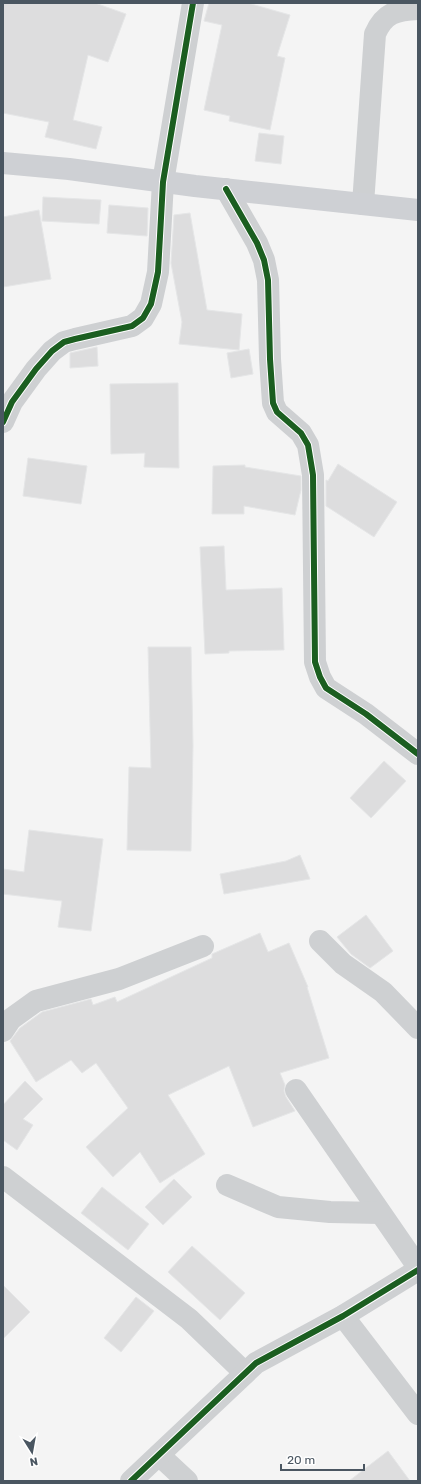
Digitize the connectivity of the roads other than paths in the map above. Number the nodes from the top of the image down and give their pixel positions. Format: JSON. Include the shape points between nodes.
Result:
{"nodes":[{"id":1,"x":193,"y":3,"type":"edge"},
{"id":2,"x":418,"y":9,"type":"edge"},
{"id":3,"x":3,"y":163,"type":"edge"},
{"id":4,"x":163,"y":182,"type":"junction"},
{"id":5,"x":226,"y":189,"type":"junction"},
{"id":6,"x":363,"y":204,"type":"junction"},
{"id":7,"x":418,"y":210,"type":"edge"},
{"id":8,"x":3,"y":422,"type":"edge"},
{"id":9,"x":418,"y":754,"type":"edge"},
{"id":10,"x":320,"y":941,"type":"dead end"},
{"id":11,"x":204,"y":946,"type":"dead end"},
{"id":12,"x":418,"y":1028,"type":"edge"},
{"id":13,"x":3,"y":1031,"type":"edge"},
{"id":14,"x":296,"y":1090,"type":"dead end"},
{"id":15,"x":3,"y":1177,"type":"edge"},
{"id":16,"x":227,"y":1185,"type":"dead end"},
{"id":17,"x":380,"y":1212,"type":"junction"},
{"id":18,"x":418,"y":1267,"type":"edge"},
{"id":19,"x":418,"y":1270,"type":"edge"},
{"id":20,"x":343,"y":1316,"type":"junction"},
{"id":21,"x":245,"y":1373,"type":"junction"},
{"id":22,"x":418,"y":1414,"type":"edge"},
{"id":23,"x":159,"y":1455,"type":"junction"},
{"id":24,"x":131,"y":1481,"type":"edge"},
{"id":25,"x":187,"y":1481,"type":"edge"}],
"edges":[{"from":1,"to":4,"type":"street"},
{"from":2,"to":6,"type":"street","via":[[388,14],[375,34]]},
{"from":3,"to":4,"type":"main road"},
{"from":4,"to":5,"type":"main road"},
{"from":4,"to":8,"type":"street","via":[[158,272],[151,304],[143,318],[132,326],[64,342],[36,369],[12,402]]},
{"from":5,"to":6,"type":"main road"},
{"from":5,"to":9,"type":"street","via":[[257,243],[268,280],[273,403],[277,412],[301,433],[308,445],[313,475],[315,662],[320,678],[326,688],[366,714]]},
{"from":6,"to":7,"type":"main road"},
{"from":10,"to":12,"type":"street","via":[[343,964],[383,992]]},
{"from":11,"to":13,"type":"street","via":[[119,979],[36,1001],[11,1019]]},
{"from":14,"to":17,"type":"street"},
{"from":15,"to":21,"type":"street","via":[[189,1319]]},
{"from":16,"to":17,"type":"street","via":[[278,1207],[330,1212]]},
{"from":17,"to":18,"type":"street"},
{"from":19,"to":20,"type":"street"},
{"from":20,"to":21,"type":"street","via":[[256,1363]]},
{"from":20,"to":22,"type":"street"},
{"from":21,"to":23,"type":"street"},
{"from":23,"to":24,"type":"street"},
{"from":23,"to":25,"type":"street"}]}
